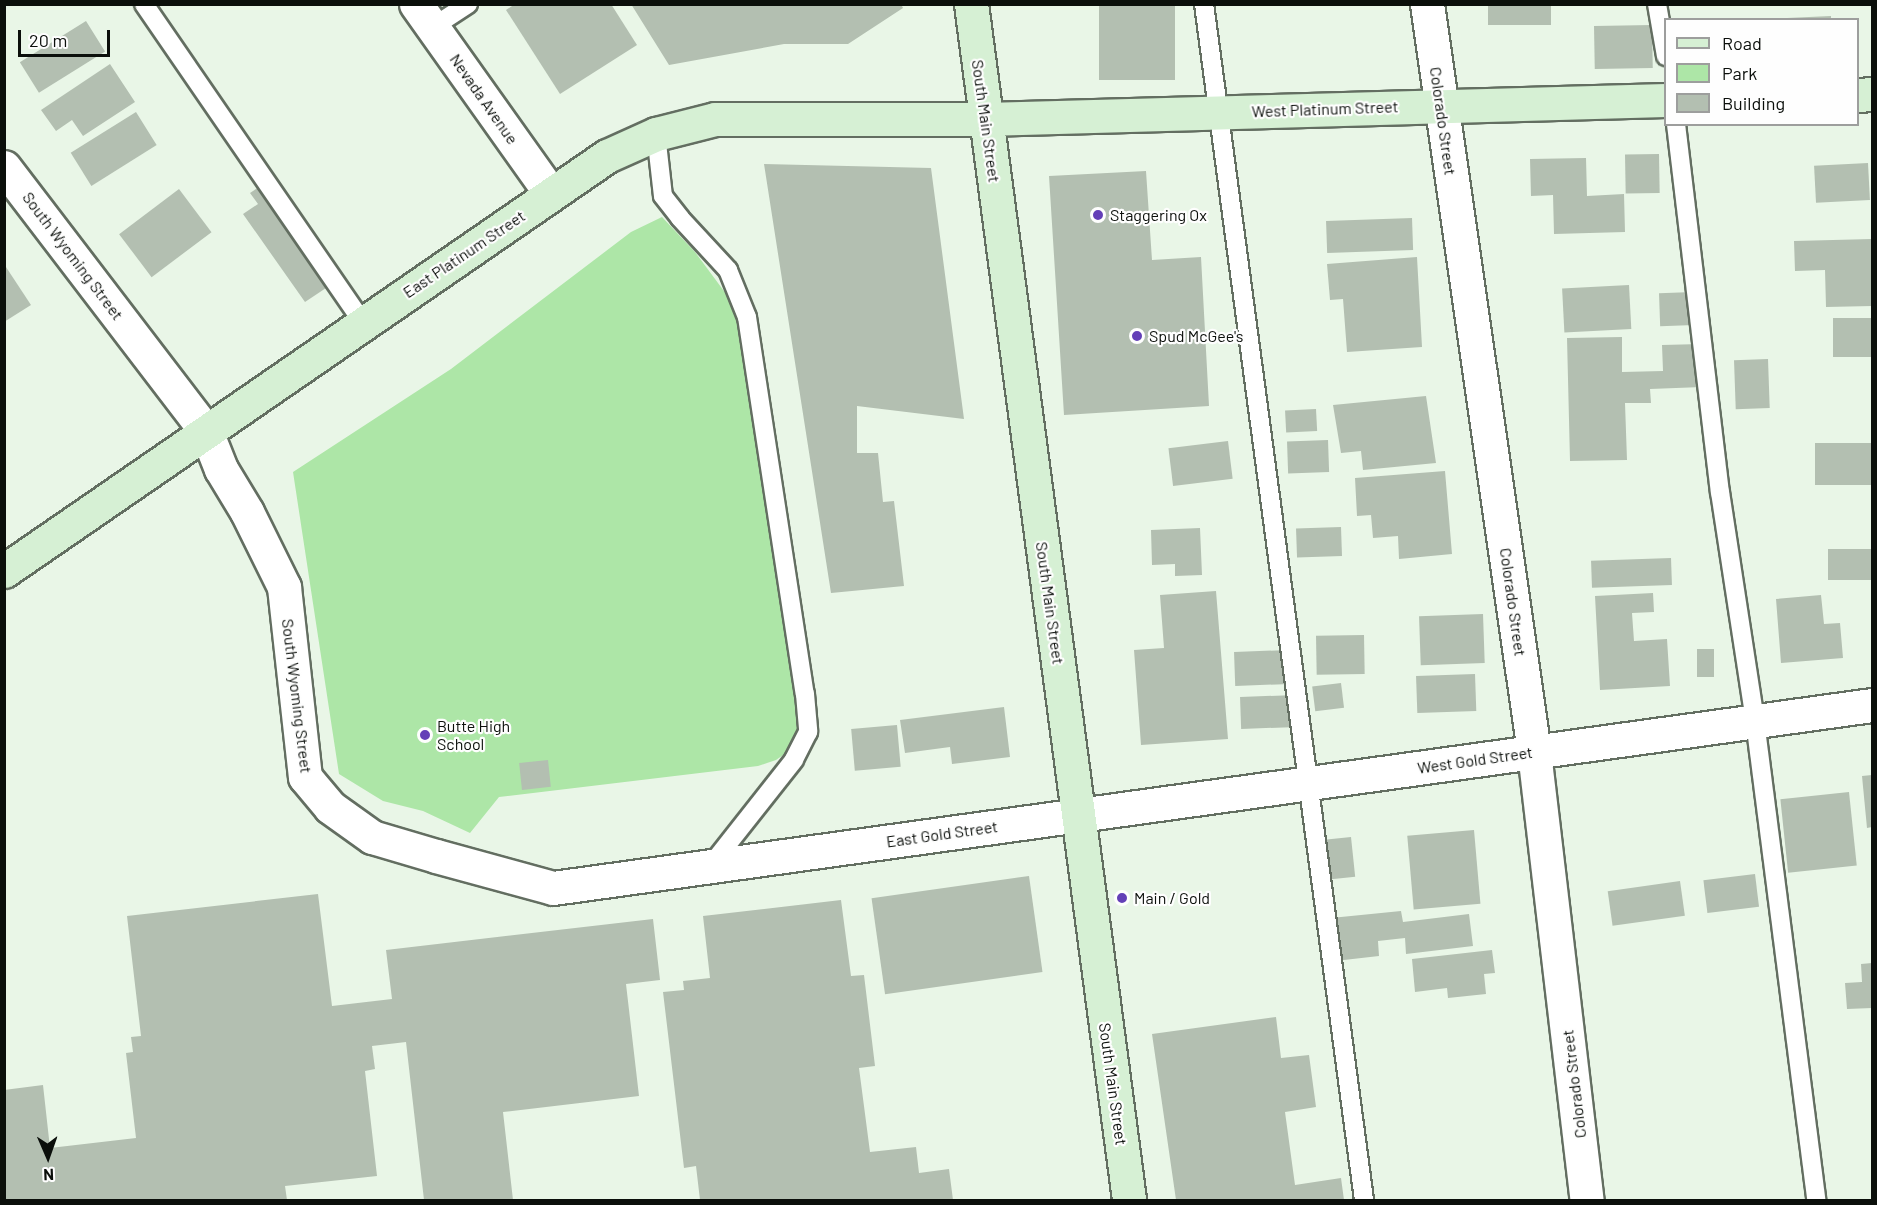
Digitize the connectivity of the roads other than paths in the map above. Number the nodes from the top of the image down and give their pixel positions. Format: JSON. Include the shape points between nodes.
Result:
{"nodes":[{"id":1,"x":144,"y":4,"type":"edge"},
{"id":2,"x":468,"y":4,"type":"edge"},
{"id":3,"x":970,"y":4,"type":"edge"},
{"id":4,"x":1204,"y":4,"type":"edge"},
{"id":5,"x":1427,"y":4,"type":"edge"},
{"id":6,"x":1656,"y":4,"type":"edge"},
{"id":7,"x":425,"y":16,"type":"edge"},
{"id":8,"x":1664,"y":50,"type":"edge"},
{"id":9,"x":1664,"y":100,"type":"edge"},
{"id":10,"x":1441,"y":105,"type":"junction"},
{"id":11,"x":1220,"y":112,"type":"junction"},
{"id":12,"x":986,"y":119,"type":"junction"},
{"id":13,"x":1676,"y":126,"type":"edge"},
{"id":14,"x":656,"y":134,"type":"junction"},
{"id":15,"x":4,"y":167,"type":"edge"},
{"id":16,"x":551,"y":194,"type":"junction"},
{"id":17,"x":363,"y":323,"type":"junction"},
{"id":18,"x":206,"y":431,"type":"junction"},
{"id":19,"x":4,"y":571,"type":"edge"},
{"id":20,"x":1872,"y":705,"type":"edge"},
{"id":21,"x":1755,"y":721,"type":"junction"},
{"id":22,"x":1534,"y":752,"type":"junction"},
{"id":23,"x":1308,"y":783,"type":"junction"},
{"id":24,"x":1078,"y":815,"type":"junction"},
{"id":25,"x":807,"y":853,"type":"joint"},
{"id":26,"x":710,"y":867,"type":"junction"},
{"id":27,"x":1129,"y":1200,"type":"edge"},
{"id":28,"x":1364,"y":1200,"type":"edge"},
{"id":29,"x":1587,"y":1200,"type":"edge"},
{"id":30,"x":1816,"y":1200,"type":"edge"}],
"edges":[{"from":1,"to":17,"type":"lane"},
{"from":2,"to":7,"type":"lane"},
{"from":3,"to":12,"type":"street","name":"South Main Street"},
{"from":4,"to":11,"type":"lane"},
{"from":5,"to":10,"type":"street","name":"Colorado Street"},
{"from":6,"to":8,"type":"lane"},
{"from":7,"to":16,"type":"street","name":"Nevada Avenue"},
{"from":9,"to":10,"type":"street","name":"West Platinum Street"},
{"from":10,"to":11,"type":"street","name":"West Platinum Street"},
{"from":10,"to":22,"type":"street","name":"Colorado Street"},
{"from":11,"to":12,"type":"street","name":"West Platinum Street"},
{"from":11,"to":23,"type":"lane"},
{"from":12,"to":14,"type":"street","name":"East Platinum Street","via":[[715,119]]},
{"from":12,"to":24,"type":"street","name":"South Main Street"},
{"from":13,"to":21,"type":"lane","via":[[1720,492]]},
{"from":14,"to":16,"type":"street","name":"East Platinum Street","via":[[608,156]]},
{"from":14,"to":26,"type":"lane","via":[[663,196],[728,270],[747,317],[808,732],[794,760]]},
{"from":15,"to":18,"type":"street","name":"South Wyoming Street"},
{"from":16,"to":17,"type":"street","name":"East Platinum Street"},
{"from":17,"to":18,"type":"street","name":"East Platinum Street"},
{"from":18,"to":19,"type":"street","name":"East Platinum Street"},
{"from":18,"to":26,"type":"street","name":"South Wyoming Street","via":[[221,469],[284,587],[305,777],[330,807],[372,837],[553,888]]},
{"from":20,"to":21,"type":"street","name":"West Gold Street"},
{"from":21,"to":22,"type":"street","name":"West Gold Street"},
{"from":21,"to":30,"type":"lane"},
{"from":22,"to":23,"type":"street","name":"West Gold Street"},
{"from":22,"to":29,"type":"street","name":"Colorado Street"},
{"from":23,"to":24,"type":"street","name":"West Gold Street"},
{"from":23,"to":28,"type":"lane"},
{"from":24,"to":25,"type":"street","name":"East Gold Street"},
{"from":24,"to":27,"type":"street","name":"South Main Street"},
{"from":25,"to":26,"type":"street","name":"South Wyoming Street"}]}
